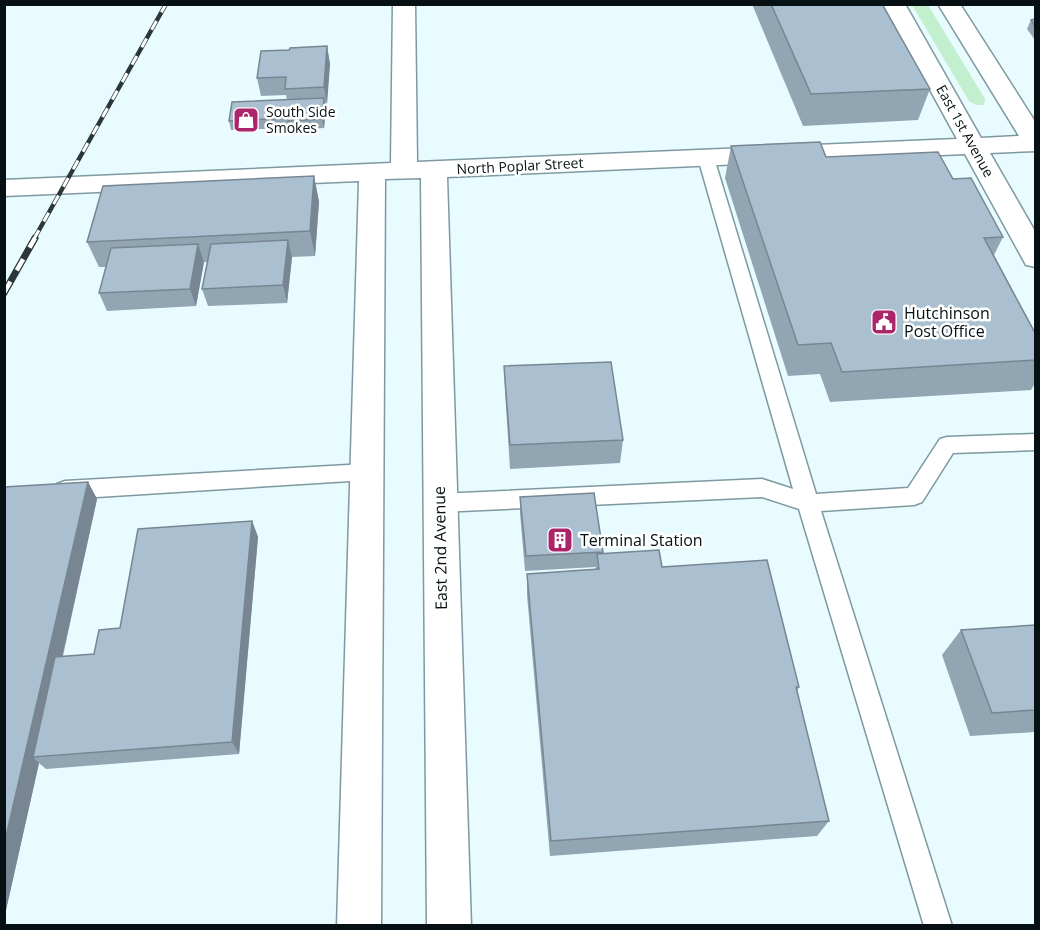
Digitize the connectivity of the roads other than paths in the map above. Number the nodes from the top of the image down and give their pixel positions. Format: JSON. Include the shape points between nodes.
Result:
{"nodes":[{"id":1,"x":404,"y":4,"type":"edge"},
{"id":2,"x":894,"y":4,"type":"edge"},
{"id":3,"x":949,"y":4,"type":"edge"},
{"id":4,"x":1035,"y":143,"type":"edge"},
{"id":5,"x":972,"y":145,"type":"junction"},
{"id":6,"x":706,"y":158,"type":"junction"},
{"id":7,"x":404,"y":171,"type":"junction"},
{"id":8,"x":4,"y":188,"type":"edge"},
{"id":9,"x":1035,"y":258,"type":"edge"},
{"id":10,"x":1035,"y":442,"type":"edge"},
{"id":11,"x":366,"y":472,"type":"junction"},
{"id":12,"x":40,"y":492,"type":"edge"},
{"id":13,"x":438,"y":503,"type":"junction"},
{"id":14,"x":808,"y":503,"type":"junction"},
{"id":15,"x":359,"y":926,"type":"edge"},
{"id":16,"x":449,"y":926,"type":"edge"},
{"id":17,"x":938,"y":926,"type":"edge"}],
"edges":[{"from":1,"to":7,"type":"street","name":"East 2nd Avenue"},
{"from":2,"to":5,"type":"street","name":"East 1st Avenue"},
{"from":3,"to":4,"type":"street"},
{"from":4,"to":5,"type":"street","name":"North Poplar Street"},
{"from":5,"to":6,"type":"street","name":"North Poplar Street"},
{"from":5,"to":9,"type":"street","name":"East 1st Avenue"},
{"from":6,"to":7,"type":"street","name":"North Poplar Street"},
{"from":6,"to":14,"type":"lane"},
{"from":7,"to":8,"type":"street","name":"North Poplar Street"},
{"from":7,"to":11,"type":"street","name":"East 2nd Avenue"},
{"from":7,"to":13,"type":"street","name":"East 2nd Avenue"},
{"from":10,"to":14,"type":"lane","via":[[947,445],[914,496]]},
{"from":11,"to":12,"type":"lane"},
{"from":11,"to":15,"type":"street","name":"East 2nd Avenue"},
{"from":13,"to":14,"type":"lane","via":[[762,488]]},
{"from":13,"to":16,"type":"street","name":"East 2nd Avenue"},
{"from":14,"to":17,"type":"lane"}]}
